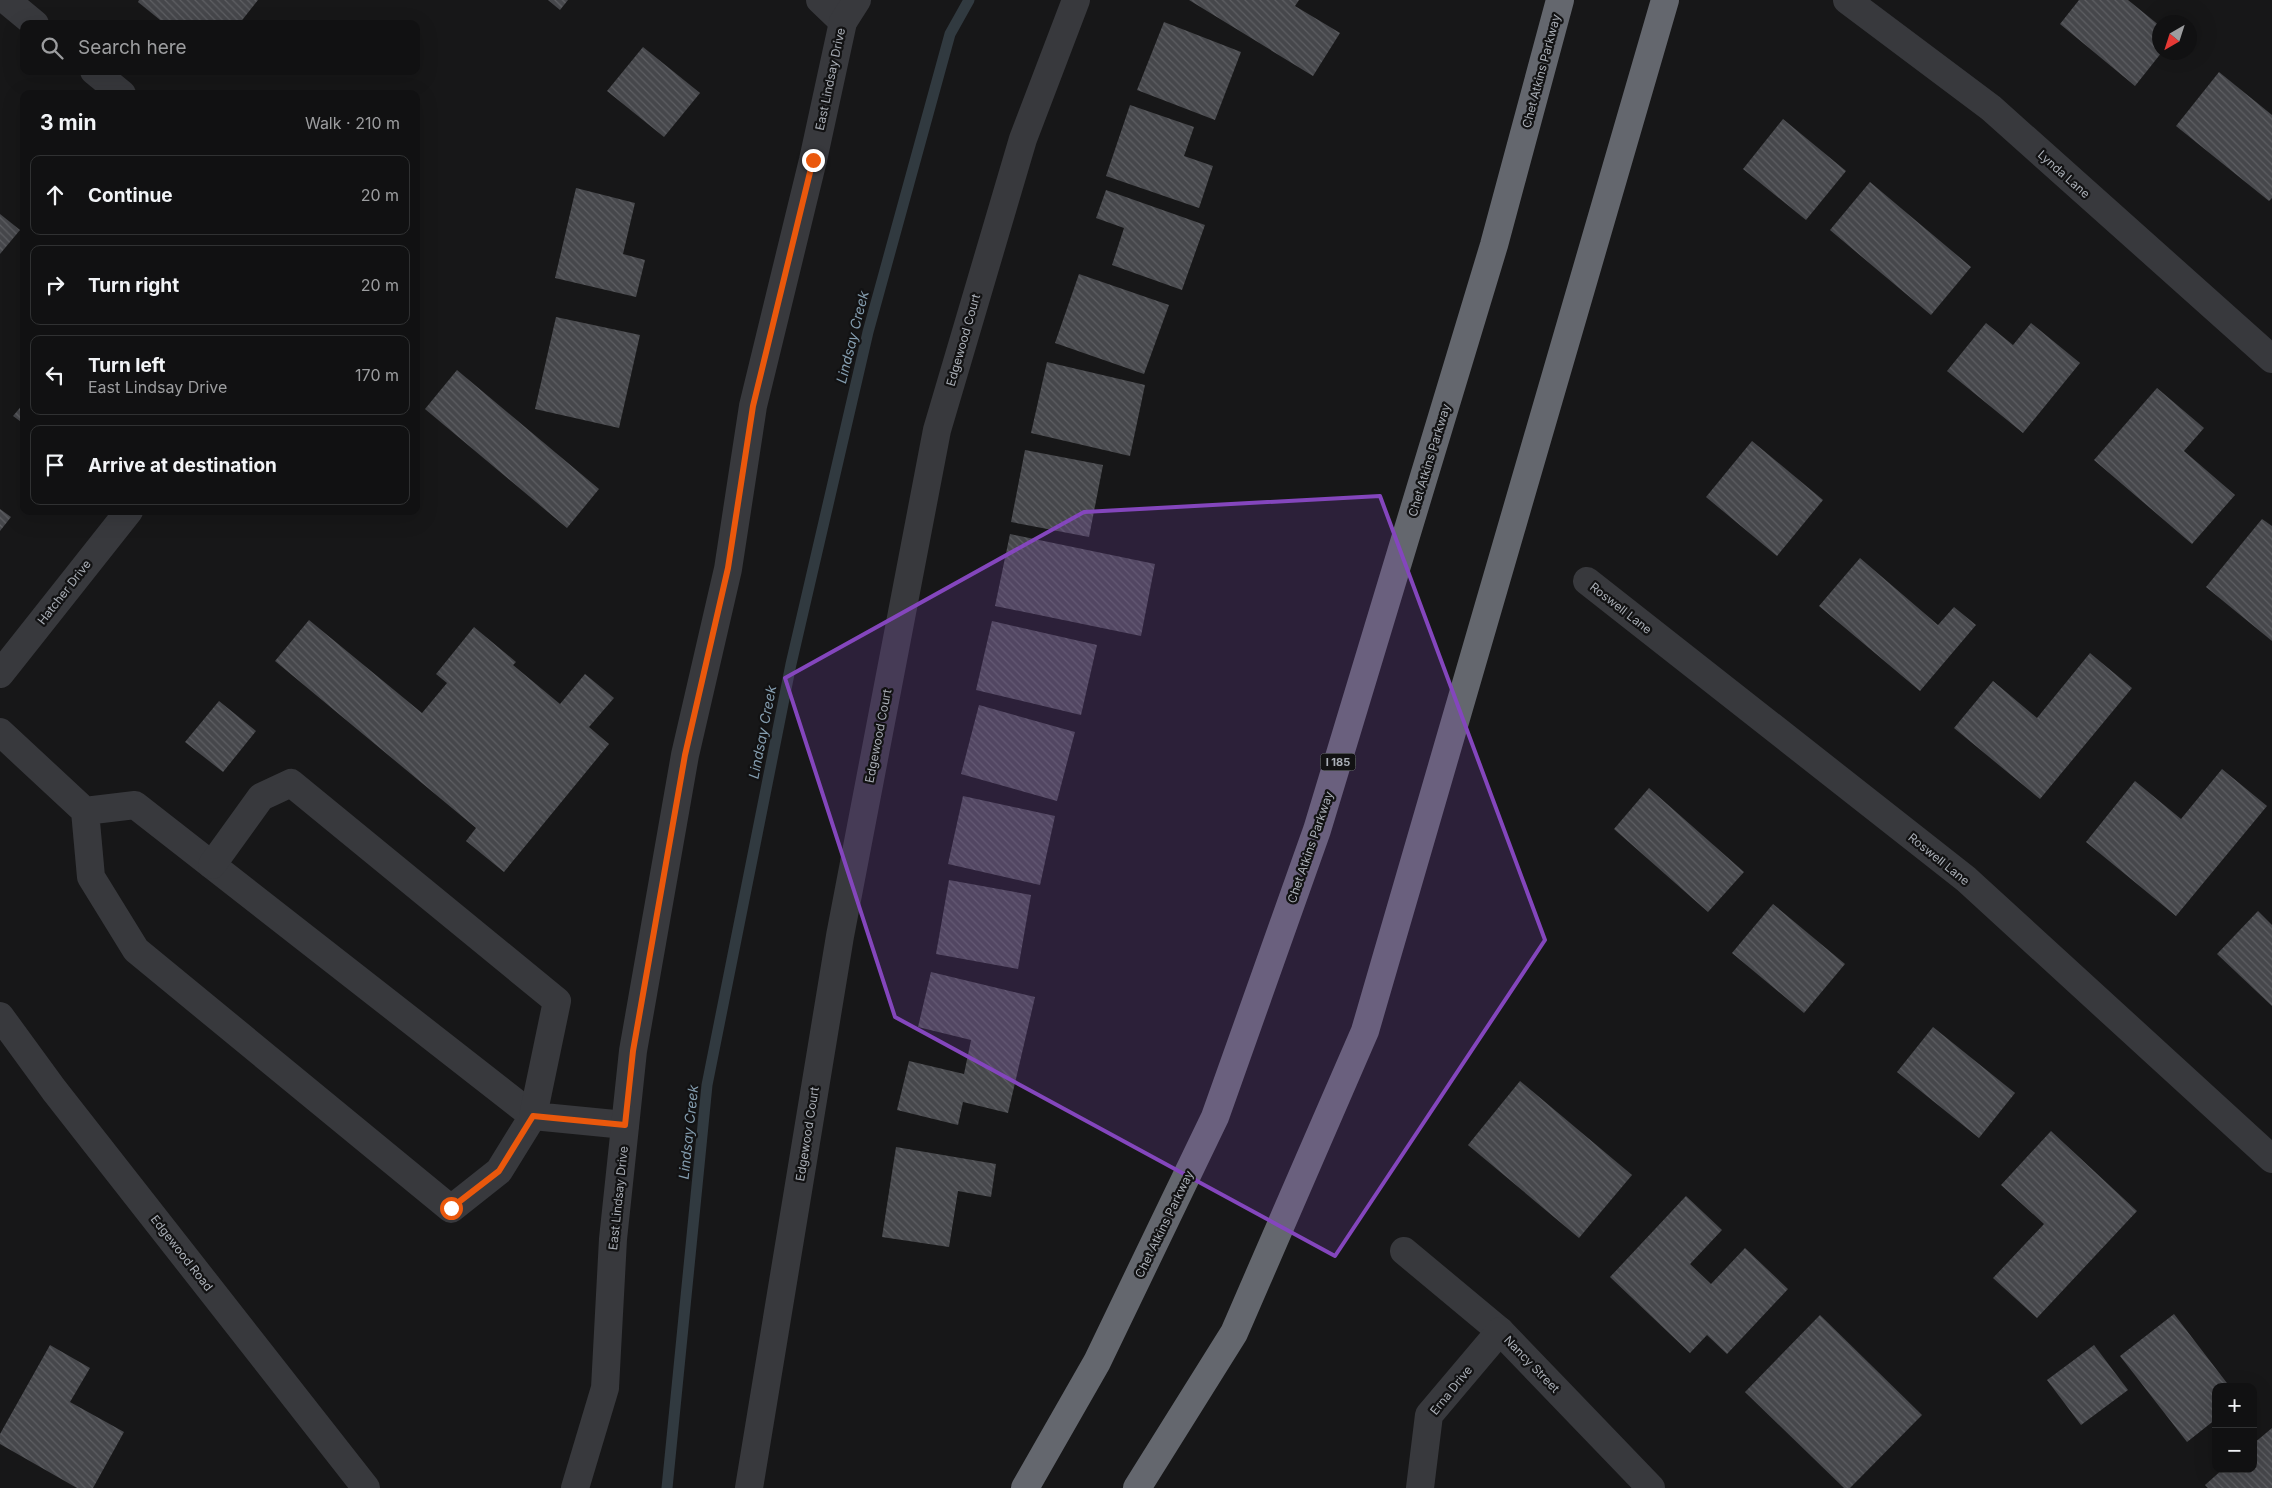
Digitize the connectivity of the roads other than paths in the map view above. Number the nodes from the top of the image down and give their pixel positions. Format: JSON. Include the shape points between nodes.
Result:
{"nodes":[{"id":1,"x":6,"y":0,"type":"edge"},
{"id":2,"x":820,"y":0,"type":"edge"},
{"id":3,"x":1076,"y":0,"type":"edge"},
{"id":4,"x":1560,"y":0,"type":"edge"},
{"id":5,"x":1665,"y":0,"type":"edge"},
{"id":6,"x":1846,"y":0,"type":"edge"},
{"id":7,"x":850,"y":11,"type":"edge"},
{"id":8,"x":31,"y":20,"type":"edge"},
{"id":9,"x":99,"y":75,"type":"edge"},
{"id":10,"x":117,"y":90,"type":"edge"},
{"id":11,"x":2272,"y":359,"type":"edge"},
{"id":12,"x":125,"y":515,"type":"edge"},
{"id":13,"x":1587,"y":581,"type":"dead end"},
{"id":14,"x":0,"y":674,"type":"edge"},
{"id":15,"x":0,"y":732,"type":"edge"},
{"id":16,"x":85,"y":811,"type":"junction"},
{"id":17,"x":212,"y":865,"type":"junction"},
{"id":18,"x":0,"y":1016,"type":"edge"},
{"id":19,"x":533,"y":1116,"type":"junction"},
{"id":20,"x":625,"y":1125,"type":"junction"},
{"id":21,"x":2272,"y":1159,"type":"edge"},
{"id":22,"x":1404,"y":1252,"type":"dead end"},
{"id":23,"x":1500,"y":1331,"type":"junction"},
{"id":24,"x":366,"y":1488,"type":"edge"},
{"id":25,"x":575,"y":1488,"type":"edge"},
{"id":26,"x":749,"y":1488,"type":"edge"},
{"id":27,"x":1025,"y":1488,"type":"edge"},
{"id":28,"x":1137,"y":1488,"type":"edge"},
{"id":29,"x":1420,"y":1488,"type":"edge"},
{"id":30,"x":1651,"y":1488,"type":"edge"}],
"edges":[{"from":1,"to":8,"type":"street"},
{"from":2,"to":7,"type":"street"},
{"from":3,"to":26,"type":"street","name":"Edgewood Court","via":[[1023,139],[937,430],[840,936]]},
{"from":4,"to":27,"type":"highway","name":"Chet Atkins Parkway","number":"I 185","via":[[1494,245],[1317,830],[1215,1117],[1097,1362]]},
{"from":5,"to":28,"type":"highway","via":[[1365,1031],[1234,1333]]},
{"from":6,"to":11,"type":"street","name":"Lynda Lane","via":[[1991,108]]},
{"from":7,"to":20,"type":"street","name":"East Lindsay Drive","via":[[753,406],[728,568],[683,765],[633,1051]]},
{"from":9,"to":10,"type":"street"},
{"from":12,"to":14,"type":"street","name":"Hatcher Drive"},
{"from":13,"to":21,"type":"street","name":"Roswell Lane","via":[[1966,879]]},
{"from":15,"to":16,"type":"street"},
{"from":16,"to":17,"type":"street","via":[[134,805]]},
{"from":16,"to":19,"type":"street","via":[[91,877],[136,950],[451,1208],[499,1171]]},
{"from":17,"to":19,"type":"street"},
{"from":17,"to":19,"type":"street","via":[[261,797],[291,783],[557,1001]]},
{"from":18,"to":24,"type":"street","name":"Edgewood Road","via":[[54,1090]]},
{"from":19,"to":20,"type":"street"},
{"from":20,"to":25,"type":"street","name":"East Lindsay Drive","via":[[613,1239],[605,1388]]},
{"from":22,"to":23,"type":"street","name":"Nancy Street"},
{"from":23,"to":29,"type":"street","name":"Erna Drive","via":[[1429,1415]]},
{"from":23,"to":30,"type":"street","name":"Nancy Street"}]}
